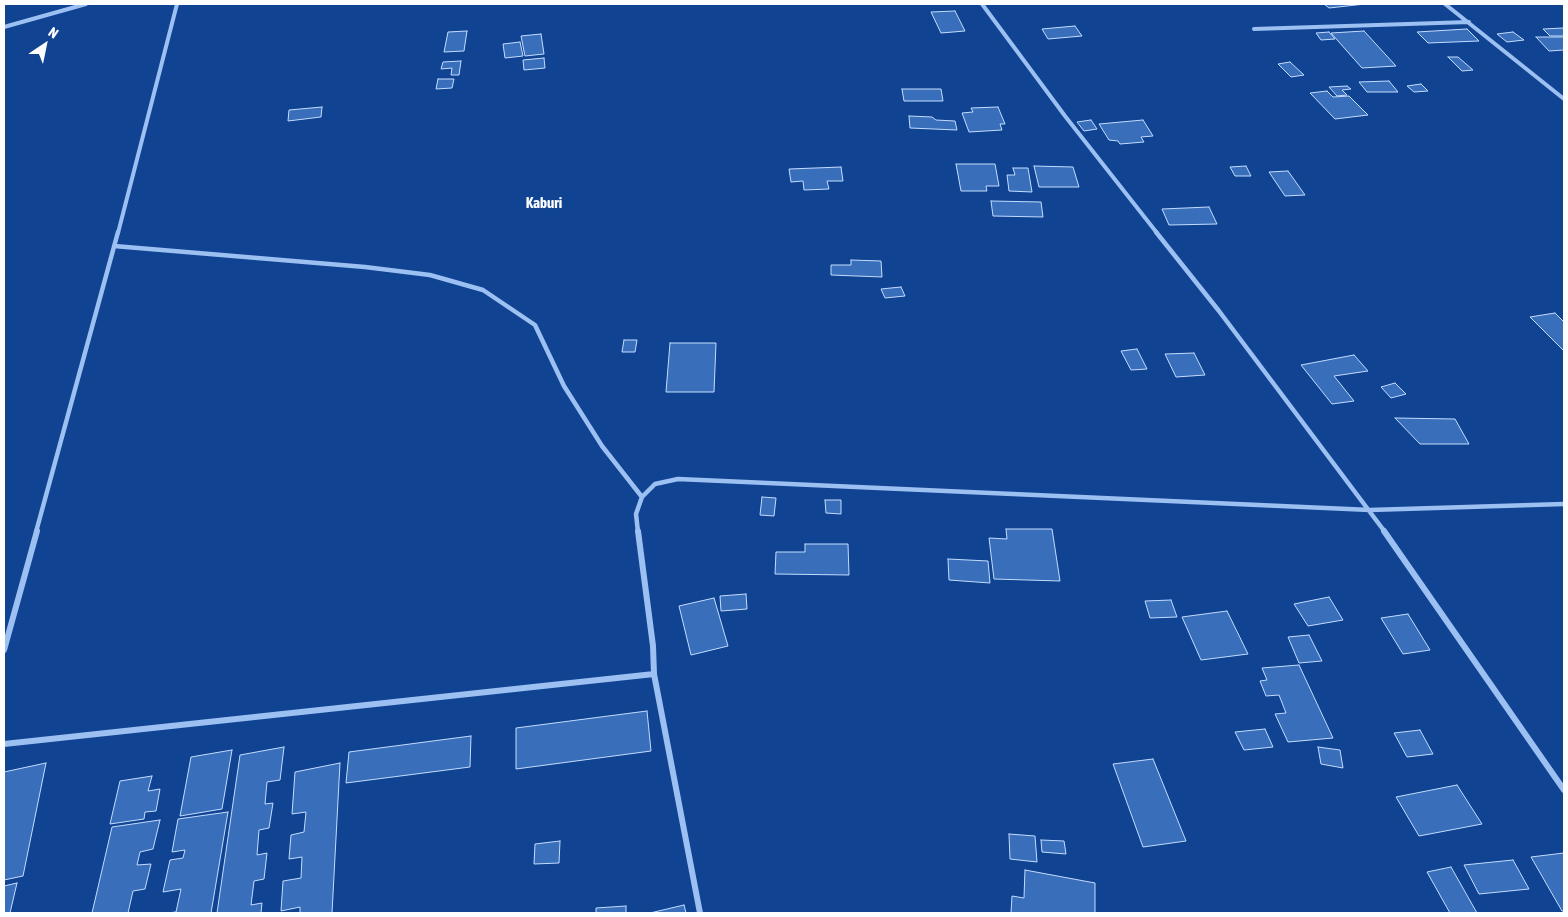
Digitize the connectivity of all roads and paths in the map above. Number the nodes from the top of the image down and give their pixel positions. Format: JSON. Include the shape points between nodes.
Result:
{"nodes":[{"id":1,"x":86,"y":4,"type":"edge"},
{"id":2,"x":177,"y":4,"type":"edge"},
{"id":3,"x":982,"y":4,"type":"edge"},
{"id":4,"x":1445,"y":4,"type":"edge"},
{"id":5,"x":1469,"y":22,"type":"junction"},
{"id":6,"x":4,"y":27,"type":"edge"},
{"id":7,"x":1254,"y":29,"type":"dead end"},
{"id":8,"x":1564,"y":99,"type":"edge"},
{"id":9,"x":114,"y":246,"type":"junction"},
{"id":10,"x":642,"y":497,"type":"junction"},
{"id":11,"x":1564,"y":504,"type":"edge"},
{"id":12,"x":1370,"y":510,"type":"junction"},
{"id":13,"x":4,"y":650,"type":"edge"},
{"id":14,"x":654,"y":674,"type":"junction"},
{"id":15,"x":4,"y":744,"type":"edge"},
{"id":16,"x":1564,"y":790,"type":"edge"},
{"id":17,"x":700,"y":913,"type":"edge"}],
"edges":[{"from":1,"to":6,"type":"street"},
{"from":2,"to":9,"type":"street"},
{"from":3,"to":12,"type":"street"},
{"from":4,"to":5,"type":"street"},
{"from":5,"to":7,"type":"street"},
{"from":5,"to":8,"type":"street"},
{"from":9,"to":10,"type":"street","via":[[365,267],[430,275],[483,290],[535,325],[564,386],[602,446]]},
{"from":9,"to":13,"type":"street"},
{"from":10,"to":12,"type":"street","via":[[655,484],[678,479]]},
{"from":10,"to":14,"type":"street","via":[[636,514]]},
{"from":11,"to":12,"type":"street"},
{"from":12,"to":16,"type":"street"},
{"from":14,"to":15,"type":"street"},
{"from":14,"to":17,"type":"street"}]}
